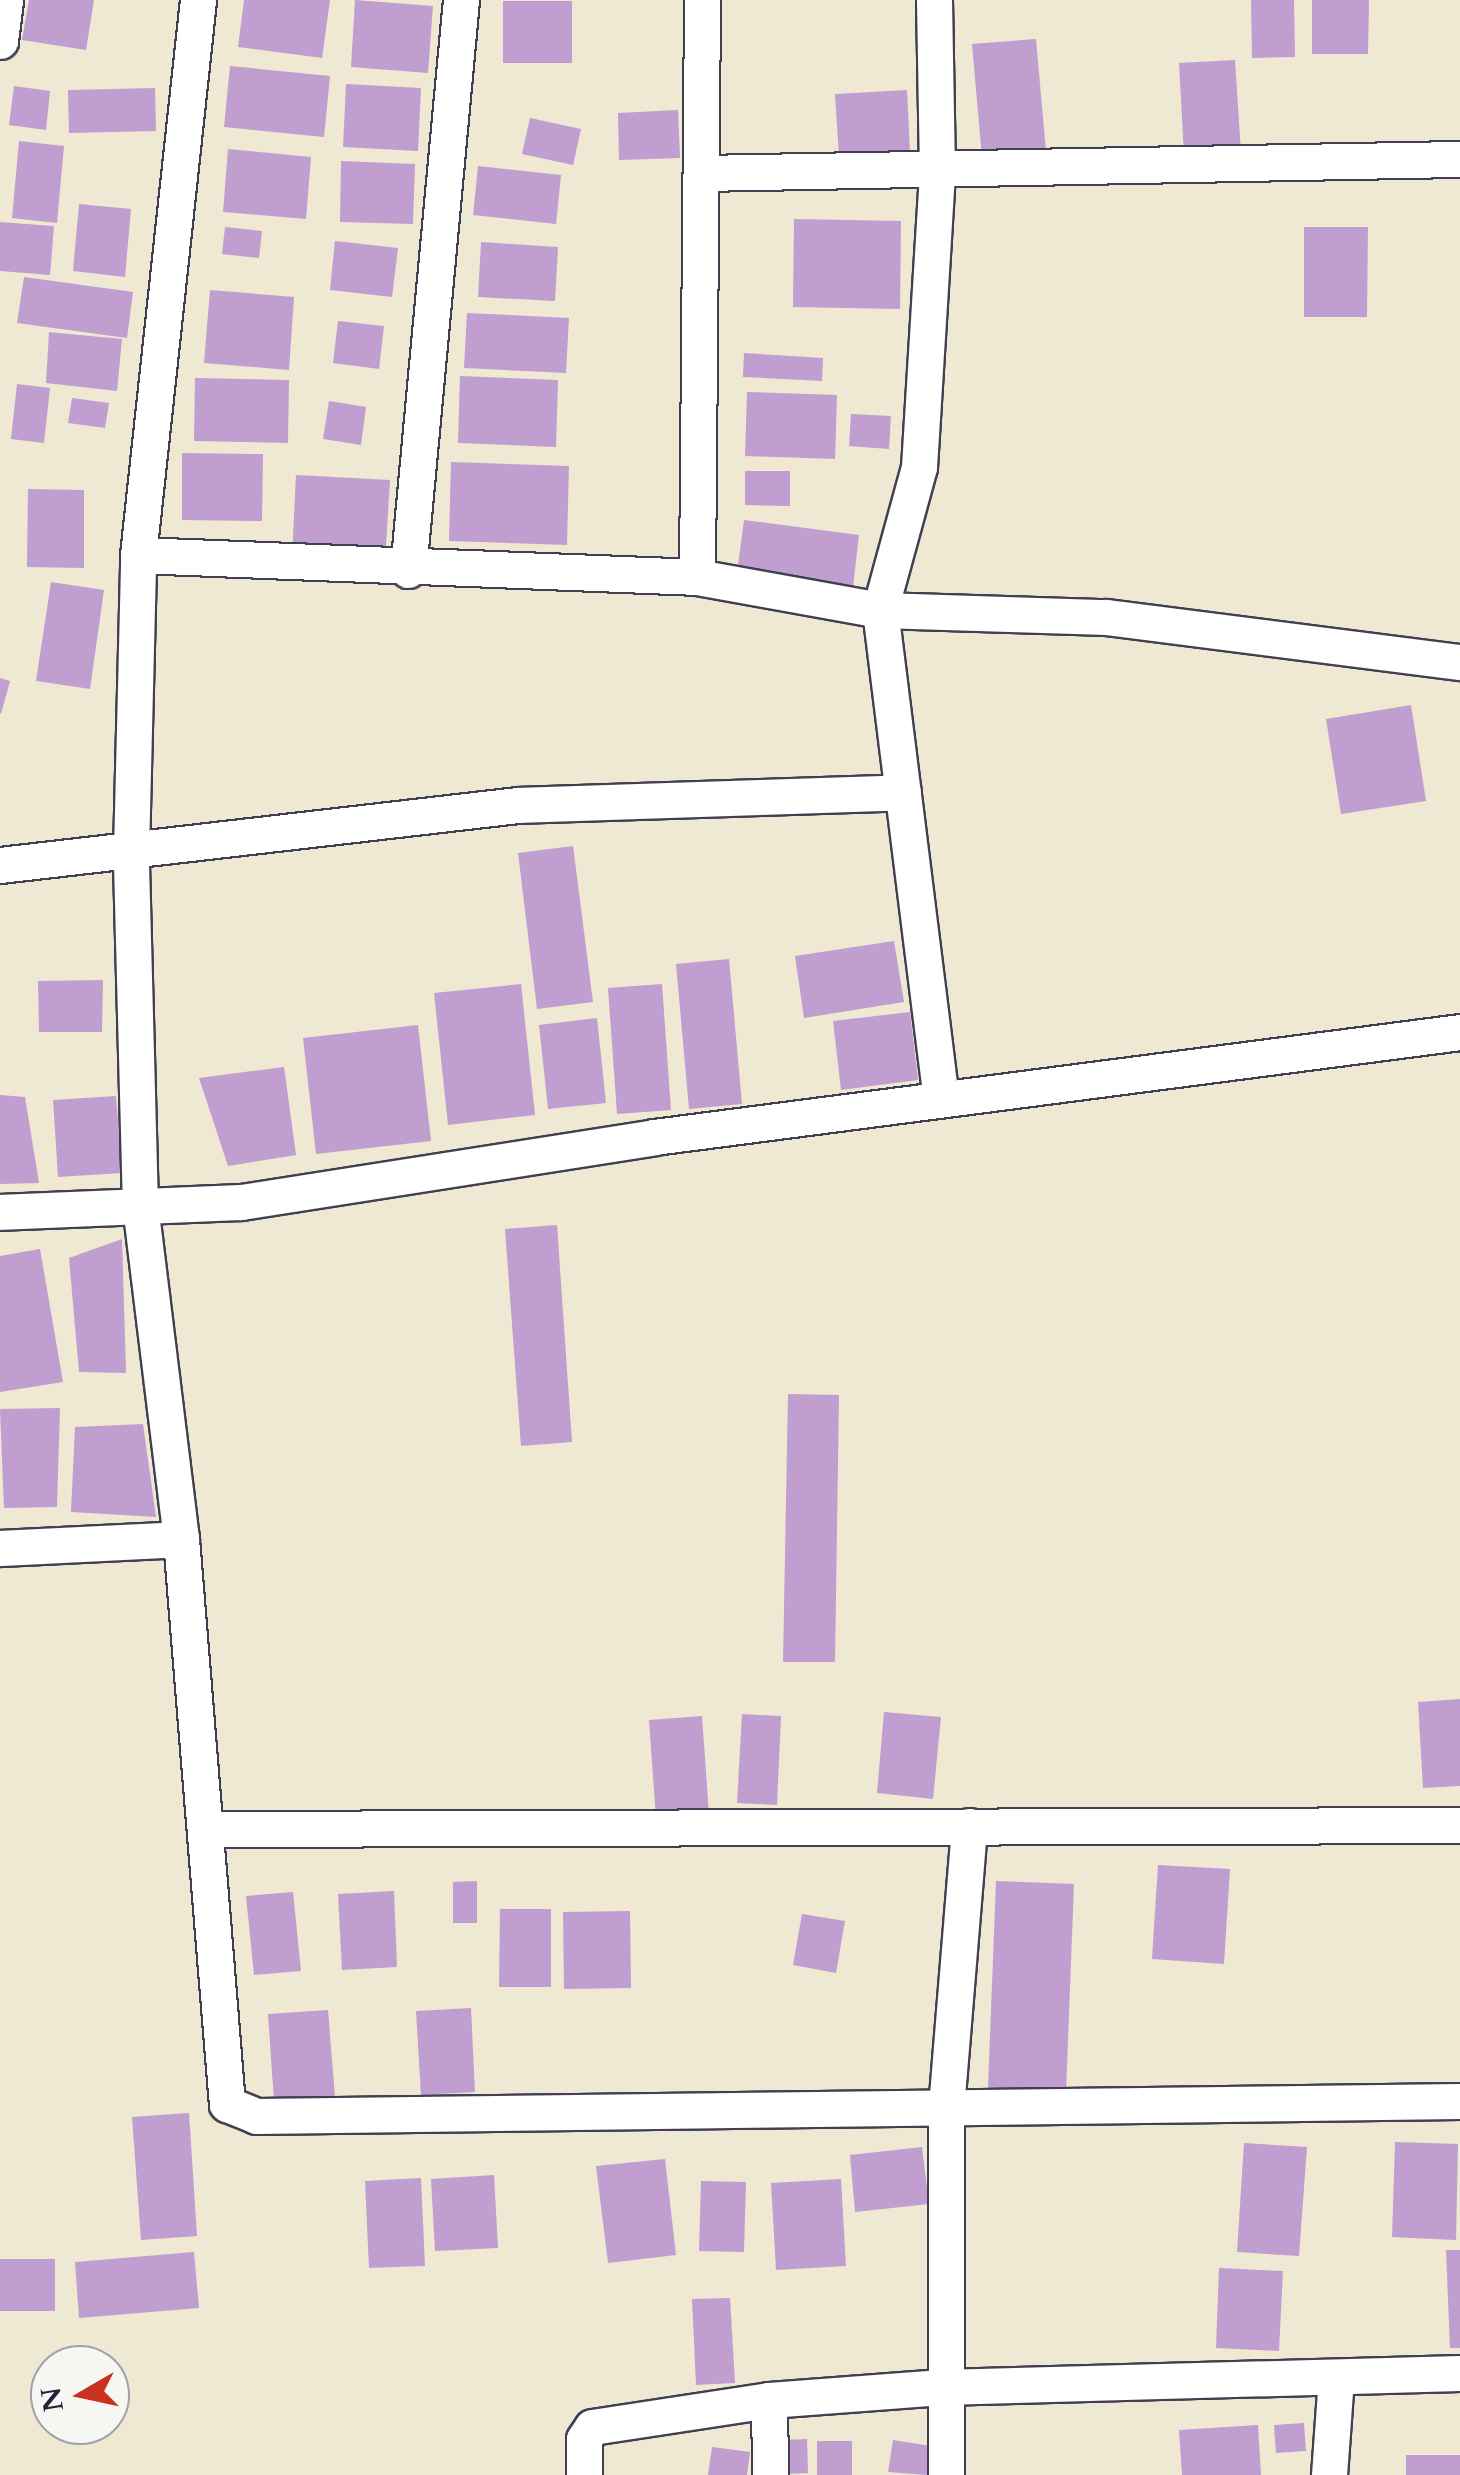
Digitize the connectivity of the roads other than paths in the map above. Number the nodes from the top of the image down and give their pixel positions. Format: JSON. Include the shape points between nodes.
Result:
{"nodes":[{"id":1,"x":5,"y":0,"type":"edge"},
{"id":2,"x":198,"y":0,"type":"edge"},
{"id":3,"x":461,"y":0,"type":"edge"},
{"id":4,"x":702,"y":0,"type":"edge"},
{"id":5,"x":934,"y":0,"type":"edge"},
{"id":6,"x":0,"y":41,"type":"edge"},
{"id":7,"x":1460,"y":159,"type":"edge"},
{"id":8,"x":938,"y":172,"type":"junction"},
{"id":9,"x":701,"y":173,"type":"junction"},
{"id":10,"x":138,"y":555,"type":"junction"},
{"id":11,"x":408,"y":570,"type":"junction"},
{"id":12,"x":697,"y":577,"type":"junction"},
{"id":13,"x":880,"y":610,"type":"junction"},
{"id":14,"x":1460,"y":662,"type":"edge"},
{"id":15,"x":903,"y":792,"type":"junction"},
{"id":16,"x":131,"y":852,"type":"junction"},
{"id":17,"x":0,"y":865,"type":"edge"},
{"id":18,"x":1460,"y":1032,"type":"edge"},
{"id":19,"x":941,"y":1097,"type":"junction"},
{"id":20,"x":140,"y":1207,"type":"junction"},
{"id":21,"x":0,"y":1212,"type":"edge"},
{"id":22,"x":181,"y":1539,"type":"junction"},
{"id":23,"x":0,"y":1548,"type":"edge"},
{"id":24,"x":1460,"y":1825,"type":"edge"},
{"id":25,"x":968,"y":1826,"type":"junction"},
{"id":26,"x":205,"y":1829,"type":"junction"},
{"id":27,"x":1460,"y":2101,"type":"edge"},
{"id":28,"x":946,"y":2108,"type":"junction"},
{"id":29,"x":1460,"y":2373,"type":"edge"},
{"id":30,"x":1336,"y":2376,"type":"junction"},
{"id":31,"x":942,"y":2387,"type":"junction"},
{"id":32,"x":770,"y":2400,"type":"junction"},
{"id":33,"x":584,"y":2475,"type":"edge"},
{"id":34,"x":770,"y":2475,"type":"edge"},
{"id":35,"x":946,"y":2475,"type":"edge"},
{"id":36,"x":1330,"y":2475,"type":"edge"}],
"edges":[{"from":1,"to":6,"type":"street"},
{"from":2,"to":10,"type":"street"},
{"from":3,"to":11,"type":"street"},
{"from":4,"to":9,"type":"street"},
{"from":5,"to":8,"type":"street"},
{"from":7,"to":8,"type":"street"},
{"from":8,"to":9,"type":"street"},
{"from":8,"to":13,"type":"street","via":[[919,468]]},
{"from":9,"to":12,"type":"street"},
{"from":10,"to":11,"type":"street"},
{"from":10,"to":16,"type":"street"},
{"from":11,"to":12,"type":"street"},
{"from":12,"to":13,"type":"street"},
{"from":13,"to":14,"type":"street","via":[[1107,618]]},
{"from":13,"to":15,"type":"street"},
{"from":15,"to":16,"type":"street","via":[[518,805]]},
{"from":15,"to":19,"type":"street"},
{"from":16,"to":17,"type":"street"},
{"from":16,"to":20,"type":"street"},
{"from":18,"to":19,"type":"street"},
{"from":19,"to":20,"type":"street","via":[[241,1202]]},
{"from":20,"to":21,"type":"street"},
{"from":20,"to":22,"type":"street"},
{"from":22,"to":23,"type":"street"},
{"from":22,"to":26,"type":"street"},
{"from":24,"to":25,"type":"street"},
{"from":25,"to":26,"type":"street"},
{"from":25,"to":28,"type":"street"},
{"from":26,"to":28,"type":"street","via":[[227,2104],[256,2116]]},
{"from":27,"to":28,"type":"street"},
{"from":28,"to":31,"type":"street"},
{"from":29,"to":30,"type":"street"},
{"from":30,"to":31,"type":"street"},
{"from":30,"to":36,"type":"street"},
{"from":31,"to":32,"type":"street"},
{"from":31,"to":35,"type":"street"},
{"from":32,"to":33,"type":"street","via":[[592,2427],[584,2438]]},
{"from":32,"to":34,"type":"street"}]}
